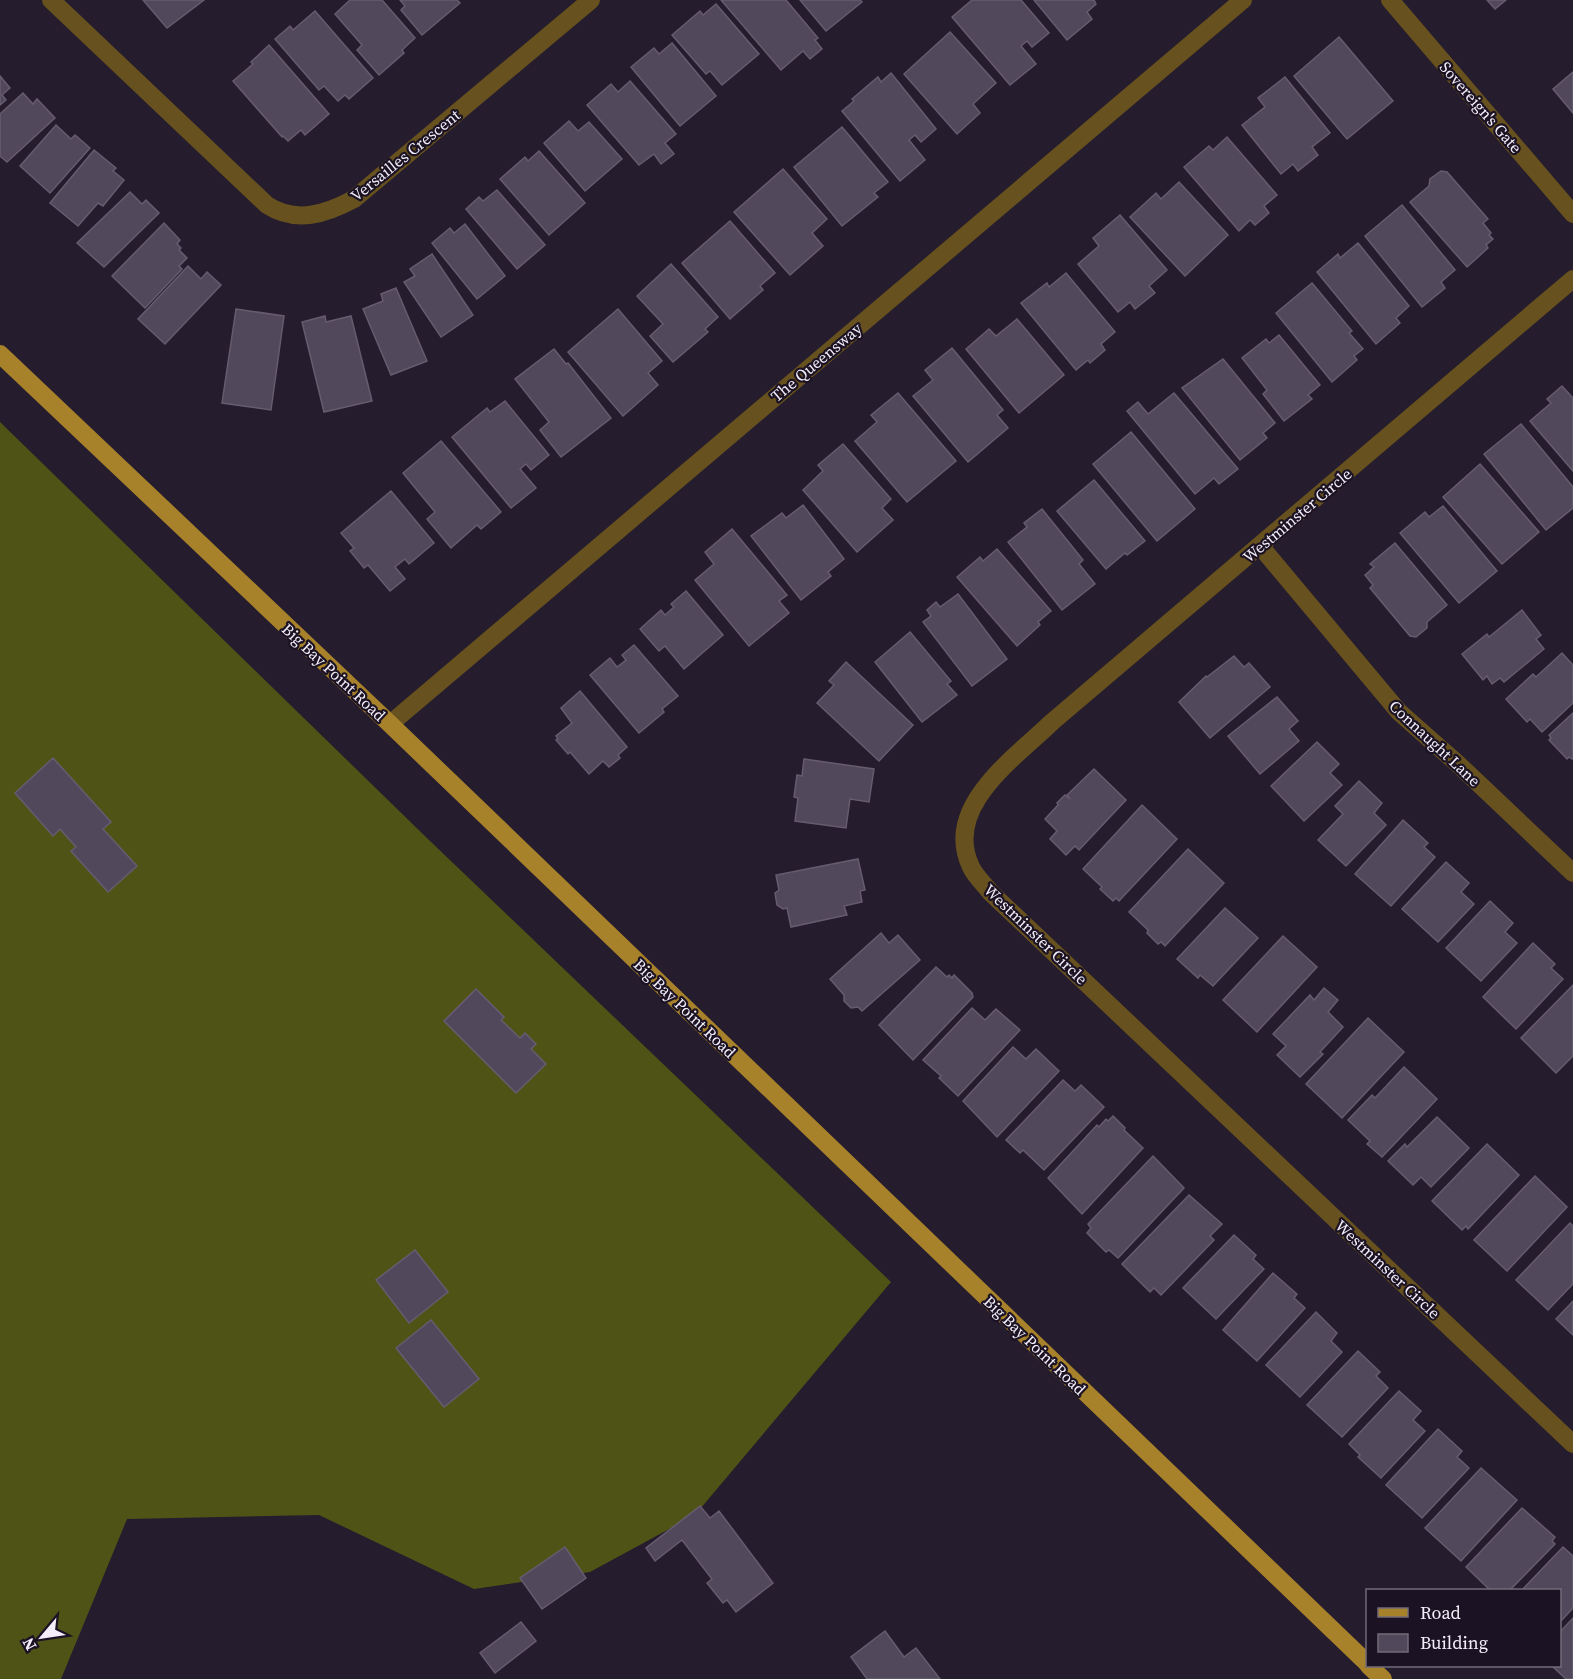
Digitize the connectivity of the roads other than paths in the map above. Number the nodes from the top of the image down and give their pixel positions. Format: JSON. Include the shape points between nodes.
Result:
{"nodes":[{"id":1,"x":51,"y":0,"type":"edge"},
{"id":2,"x":591,"y":0,"type":"edge"},
{"id":3,"x":1243,"y":0,"type":"edge"},
{"id":4,"x":1390,"y":0,"type":"edge"},
{"id":5,"x":1573,"y":214,"type":"edge"},
{"id":6,"x":1573,"y":279,"type":"edge"},
{"id":7,"x":0,"y":354,"type":"edge"},
{"id":8,"x":1261,"y":547,"type":"junction"},
{"id":9,"x":390,"y":724,"type":"junction"},
{"id":10,"x":1573,"y":873,"type":"edge"},
{"id":11,"x":1573,"y":1444,"type":"edge"},
{"id":12,"x":1366,"y":1663,"type":"edge"},
{"id":13,"x":1370,"y":1667,"type":"edge"},
{"id":14,"x":1383,"y":1679,"type":"edge"}],
"edges":[{"from":1,"to":2,"type":"street","name":"Versailles Crescent","via":[[267,205],[294,216],[334,210],[354,199]]},
{"from":3,"to":9,"type":"street","name":"The Queensway"},
{"from":4,"to":5,"type":"street","name":"Sovereign's Gate"},
{"from":6,"to":8,"type":"street","name":"Westminster Circle"},
{"from":7,"to":9,"type":"main road","name":"Big Bay Point Road"},
{"from":8,"to":10,"type":"street","name":"Connaught Lane","via":[[1399,712]]},
{"from":8,"to":11,"type":"street","name":"Westminster Circle","via":[[1052,722],[989,782],[975,799],[967,819],[963,844],[971,868],[991,893]]},
{"from":9,"to":12,"type":"main road","name":"Big Bay Point Road"},
{"from":13,"to":14,"type":"main road","name":"Big Bay Point Road"}]}
